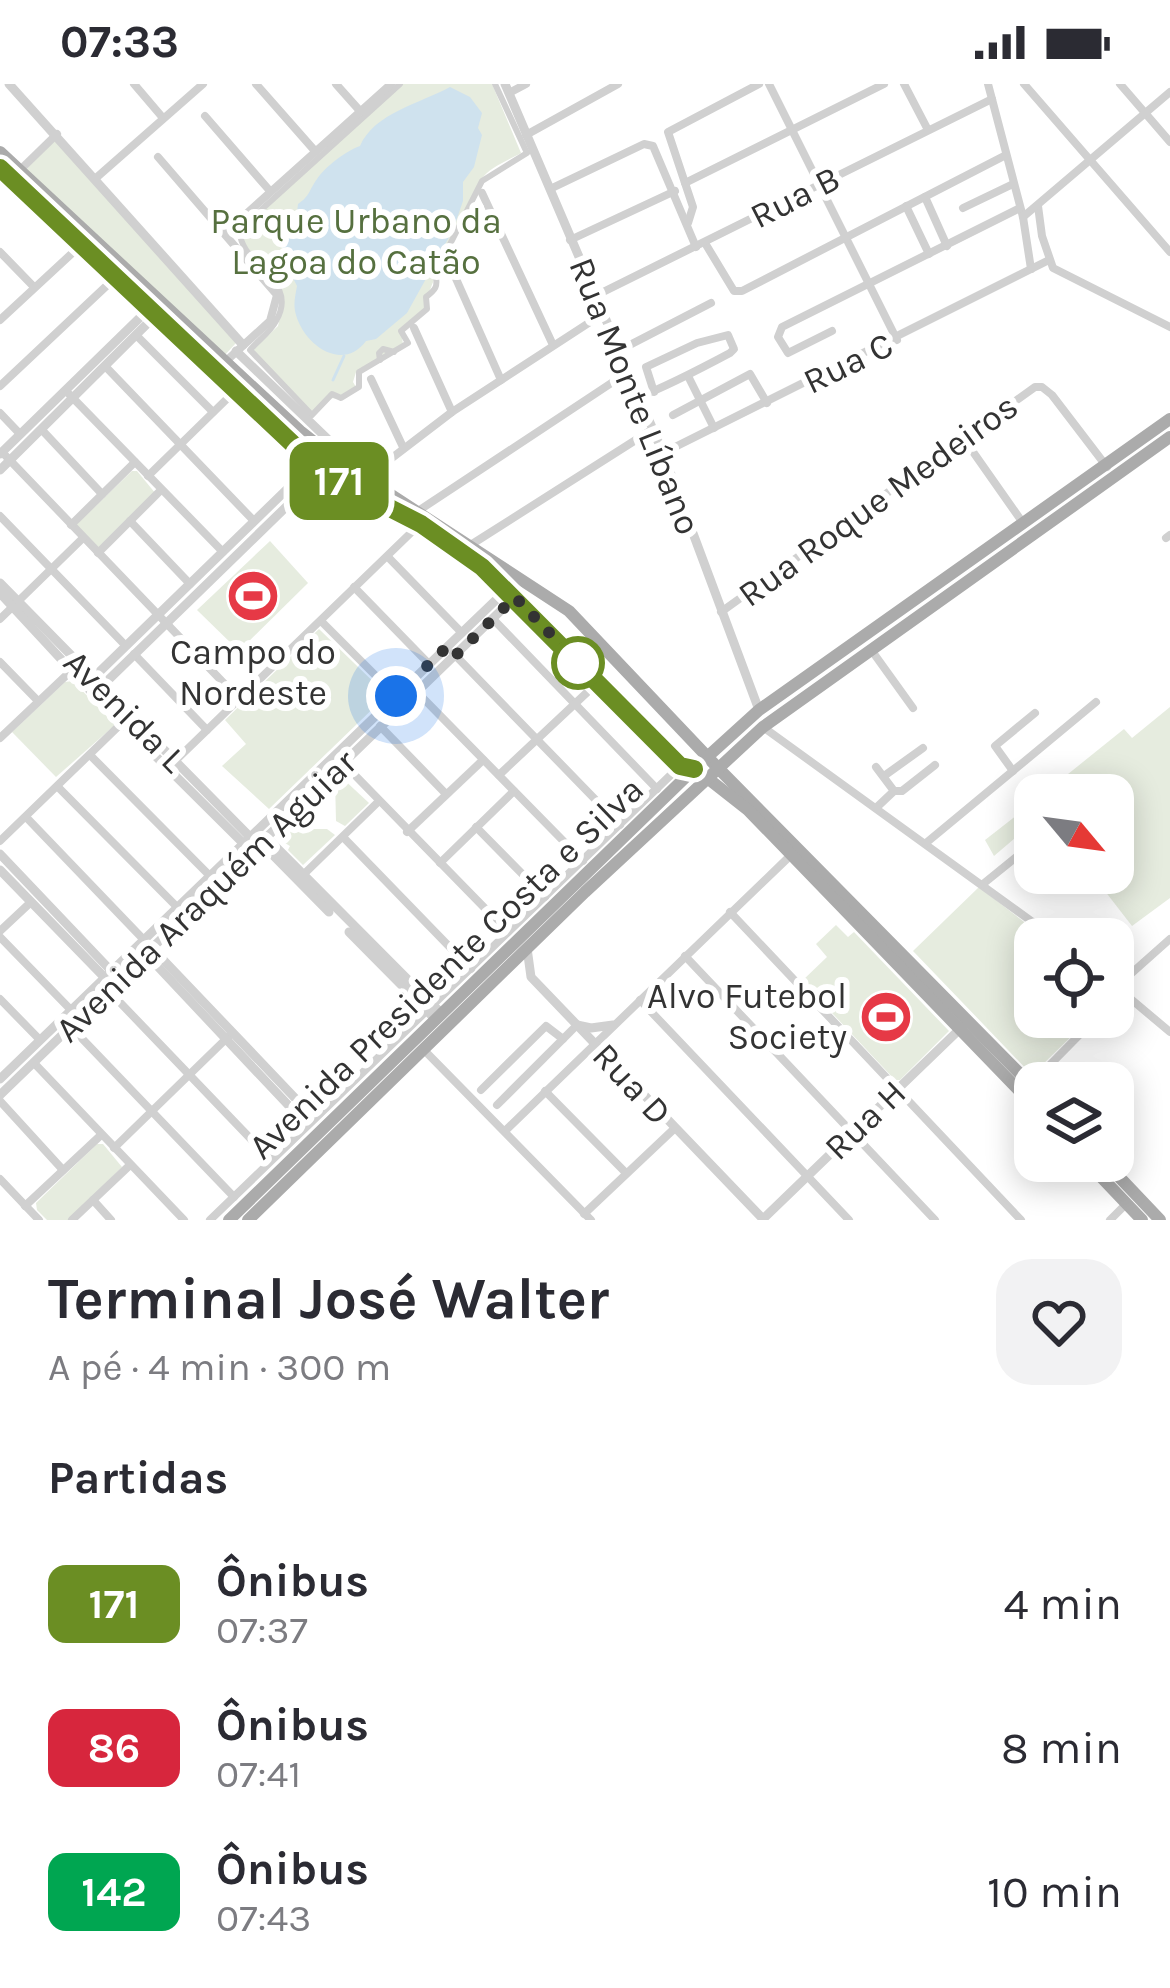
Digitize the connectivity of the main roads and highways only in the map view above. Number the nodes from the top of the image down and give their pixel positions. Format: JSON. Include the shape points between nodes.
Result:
{"nodes":[{"id":1,"x":0,"y":152,"type":"edge"},
{"id":2,"x":7,"y":175,"type":"edge"},
{"id":3,"x":158,"y":307,"type":"junction"},
{"id":4,"x":279,"y":395,"type":"road end"},
{"id":5,"x":277,"y":419,"type":"junction"},
{"id":6,"x":1170,"y":419,"type":"edge"},
{"id":7,"x":295,"y":436,"type":"junction"},
{"id":8,"x":1170,"y":437,"type":"edge"},
{"id":9,"x":1110,"y":471,"type":"junction"},
{"id":10,"x":416,"y":518,"type":"junction"},
{"id":11,"x":959,"y":568,"type":"junction"},
{"id":12,"x":969,"y":581,"type":"junction"},
{"id":13,"x":836,"y":656,"type":"junction"},
{"id":14,"x":837,"y":676,"type":"junction"},
{"id":15,"x":806,"y":677,"type":"junction"},
{"id":16,"x":809,"y":695,"type":"junction"},
{"id":17,"x":701,"y":767,"type":"junction"},
{"id":18,"x":518,"y":940,"type":"junction"},
{"id":19,"x":963,"y":1025,"type":"junction"},
{"id":20,"x":1014,"y":1070,"type":"edge"},
{"id":21,"x":1014,"y":1083,"type":"edge"},
{"id":22,"x":1106,"y":1182,"type":"edge"},
{"id":23,"x":1124,"y":1182,"type":"edge"},
{"id":24,"x":229,"y":1220,"type":"edge"},
{"id":25,"x":248,"y":1220,"type":"edge"},
{"id":26,"x":1142,"y":1220,"type":"edge"},
{"id":27,"x":1160,"y":1220,"type":"edge"}],
"edges":[{"from":1,"to":2,"type":"main road"},
{"from":2,"to":3,"type":"main road"},
{"from":2,"to":3,"type":"main road"},
{"from":3,"to":5,"type":"main road"},
{"from":3,"to":5,"type":"main road","via":[[236,390]]},
{"from":4,"to":5,"type":"main road"},
{"from":5,"to":7,"type":"main road"},
{"from":6,"to":9,"type":"main road","name":"Avenida Presidente Costa e Silva"},
{"from":7,"to":10,"type":"main road","via":[[367,477]]},
{"from":7,"to":10,"type":"main road","via":[[319,467]]},
{"from":8,"to":9,"type":"main road","name":"Avenida Presidente Costa e Silva"},
{"from":9,"to":11,"type":"main road","name":"Avenida Presidente Costa e Silva"},
{"from":9,"to":12,"type":"main road","name":"Avenida Presidente Costa e Silva"},
{"from":10,"to":17,"type":"main road","via":[[510,591],[597,682]]},
{"from":10,"to":17,"type":"main road","via":[[569,611]]},
{"from":11,"to":12,"type":"main road"},
{"from":11,"to":13,"type":"main road","name":"Avenida Presidente Costa e Silva"},
{"from":12,"to":14,"type":"main road","name":"Avenida Presidente Costa e Silva"},
{"from":13,"to":14,"type":"main road","via":[[825,672]]},
{"from":13,"to":15,"type":"main road","name":"Avenida Presidente Costa e Silva"},
{"from":14,"to":16,"type":"main road","name":"Avenida Presidente Costa e Silva"},
{"from":15,"to":16,"type":"main road","via":[[817,683]]},
{"from":15,"to":17,"type":"main road","name":"Avenida Presidente Costa e Silva"},
{"from":16,"to":17,"type":"main road","name":"Avenida Presidente Costa e Silva"},
{"from":17,"to":18,"type":"main road","name":"Avenida Presidente Costa e Silva"},
{"from":17,"to":19,"type":"main road"},
{"from":17,"to":19,"type":"main road"},
{"from":18,"to":24,"type":"main road","name":"Avenida Presidente Costa e Silva","via":[[435,1012]]},
{"from":18,"to":25,"type":"main road","name":"Avenida Presidente Costa e Silva","via":[[423,1048]]},
{"from":19,"to":20,"type":"main road"},
{"from":19,"to":21,"type":"main road"},
{"from":22,"to":26,"type":"main road"},
{"from":23,"to":27,"type":"main road"}]}
